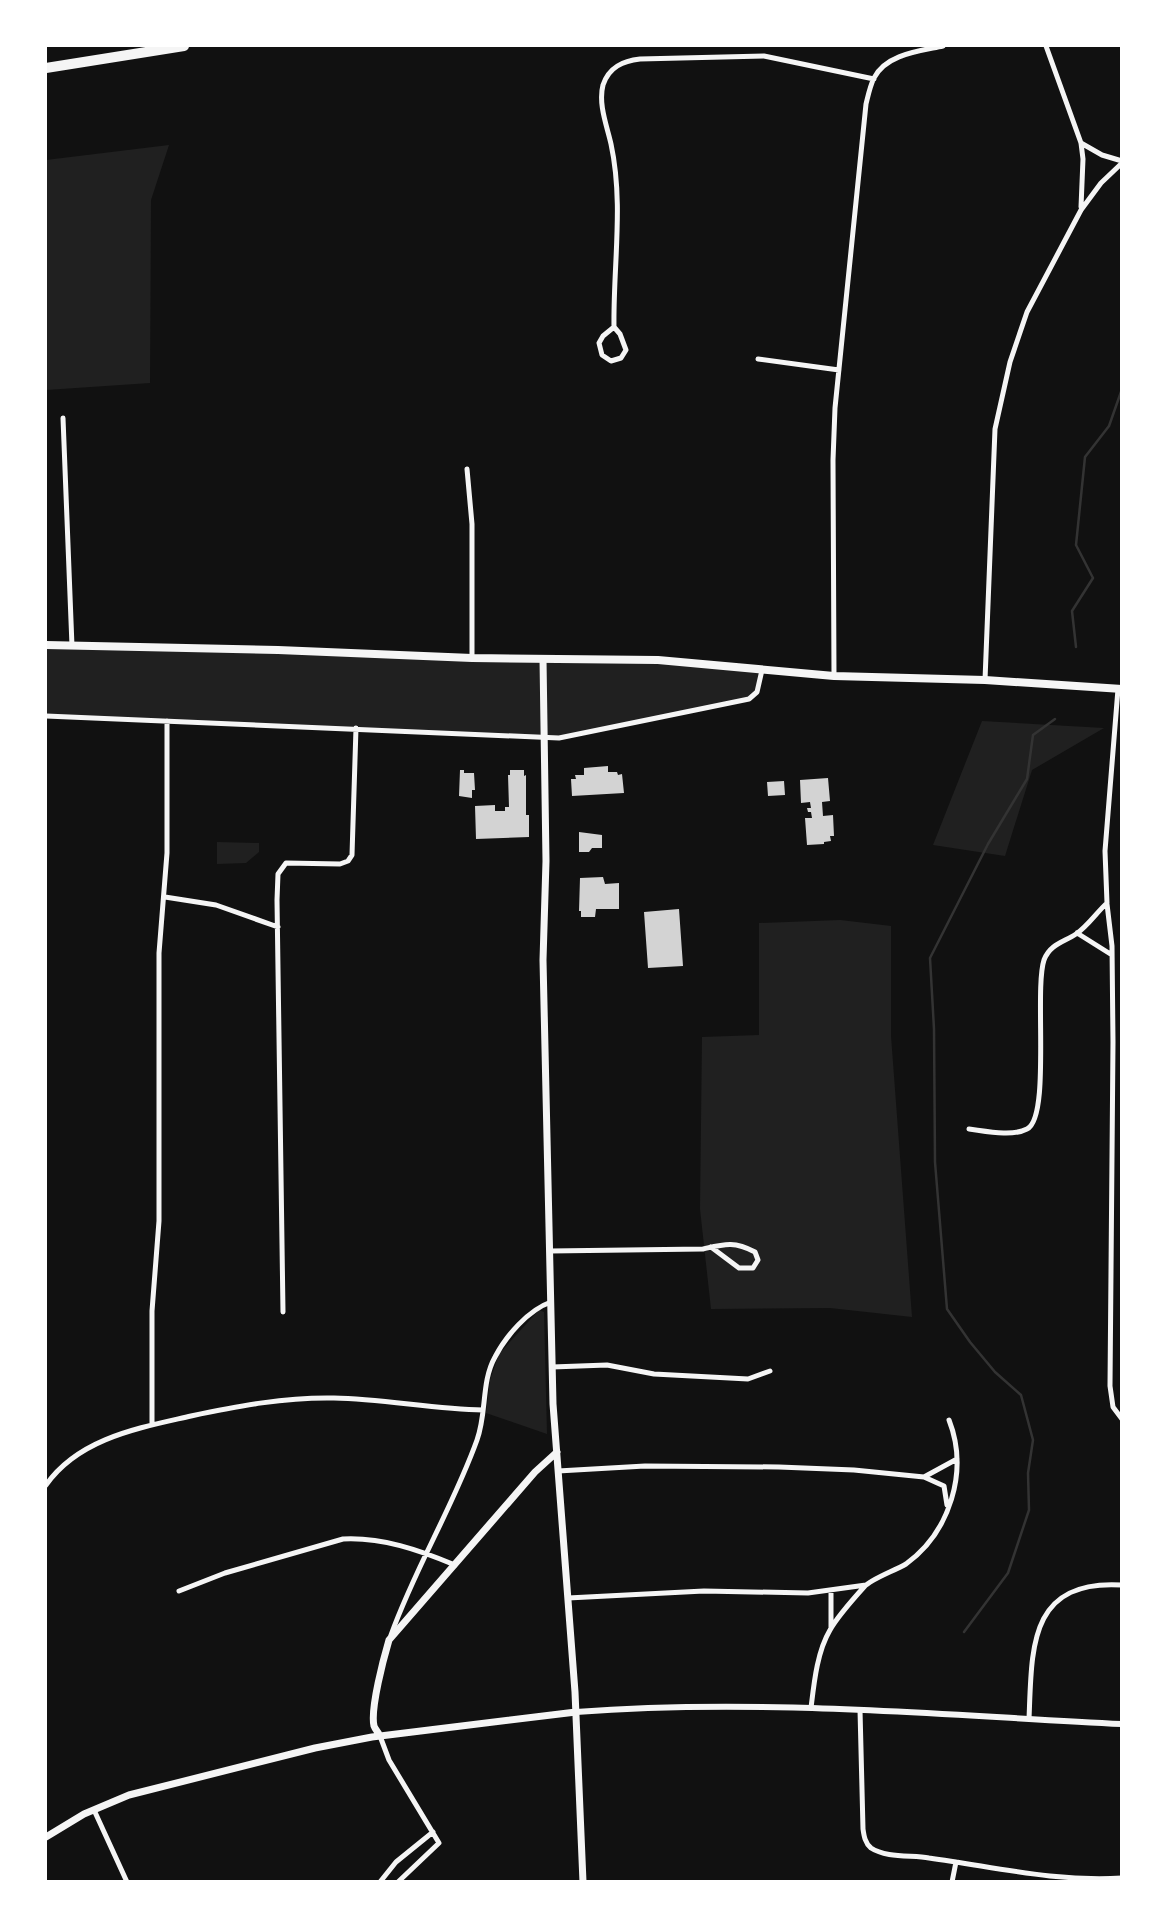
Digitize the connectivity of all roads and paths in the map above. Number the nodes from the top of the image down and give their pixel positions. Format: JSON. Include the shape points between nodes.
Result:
{"nodes":[{"id":1,"x":184,"y":46,"type":"edge"},
{"id":2,"x":943,"y":46,"type":"edge"},
{"id":3,"x":1046,"y":46,"type":"edge"},
{"id":4,"x":46,"y":68,"type":"edge"},
{"id":5,"x":874,"y":79,"type":"junction"},
{"id":6,"x":1081,"y":143,"type":"junction"},
{"id":7,"x":1122,"y":162,"type":"edge"},
{"id":8,"x":1081,"y":209,"type":"junction"},
{"id":9,"x":614,"y":327,"type":"junction"},
{"id":10,"x":758,"y":359,"type":"dead end"},
{"id":11,"x":839,"y":370,"type":"junction"},
{"id":12,"x":63,"y":418,"type":"dead end"},
{"id":13,"x":467,"y":469,"type":"dead end"},
{"id":14,"x":46,"y":645,"type":"edge"},
{"id":15,"x":72,"y":646,"type":"junction"},
{"id":16,"x":472,"y":658,"type":"junction"},
{"id":17,"x":543,"y":659,"type":"junction"},
{"id":18,"x":762,"y":670,"type":"junction"},
{"id":19,"x":834,"y":677,"type":"junction"},
{"id":20,"x":985,"y":680,"type":"junction"},
{"id":21,"x":1120,"y":689,"type":"edge"},
{"id":22,"x":46,"y":716,"type":"edge"},
{"id":23,"x":167,"y":721,"type":"junction"},
{"id":24,"x":356,"y":728,"type":"junction"},
{"id":25,"x":544,"y":737,"type":"junction"},
{"id":26,"x":165,"y":897,"type":"junction"},
{"id":27,"x":1107,"y":903,"type":"junction"},
{"id":28,"x":278,"y":927,"type":"junction"},
{"id":29,"x":1077,"y":933,"type":"junction"},
{"id":30,"x":1112,"y":955,"type":"junction"},
{"id":31,"x":968,"y":1129,"type":"dead end"},
{"id":32,"x":1113,"y":1205,"type":"junction"},
{"id":33,"x":1122,"y":1205,"type":"edge"},
{"id":34,"x":711,"y":1247,"type":"junction"},
{"id":35,"x":550,"y":1251,"type":"junction"},
{"id":36,"x":551,"y":1302,"type":"junction"},
{"id":37,"x":283,"y":1312,"type":"dead end"},
{"id":38,"x":552,"y":1367,"type":"junction"},
{"id":39,"x":770,"y":1371,"type":"dead end"},
{"id":40,"x":483,"y":1410,"type":"junction"},
{"id":41,"x":1122,"y":1419,"type":"edge"},
{"id":42,"x":949,"y":1420,"type":"dead end"},
{"id":43,"x":152,"y":1423,"type":"junction"},
{"id":44,"x":557,"y":1452,"type":"junction"},
{"id":45,"x":957,"y":1459,"type":"junction"},
{"id":46,"x":558,"y":1471,"type":"junction"},
{"id":47,"x":924,"y":1477,"type":"junction"},
{"id":48,"x":46,"y":1485,"type":"edge"},
{"id":49,"x":946,"y":1514,"type":"junction"},
{"id":50,"x":427,"y":1553,"type":"junction"},
{"id":51,"x":455,"y":1565,"type":"junction"},
{"id":52,"x":866,"y":1585,"type":"junction"},
{"id":53,"x":1122,"y":1585,"type":"edge"},
{"id":54,"x":179,"y":1591,"type":"dead end"},
{"id":55,"x":831,"y":1591,"type":"junction"},
{"id":56,"x":568,"y":1598,"type":"junction"},
{"id":57,"x":831,"y":1628,"type":"junction"},
{"id":58,"x":389,"y":1640,"type":"junction"},
{"id":59,"x":811,"y":1708,"type":"junction"},
{"id":60,"x":860,"y":1710,"type":"junction"},
{"id":61,"x":576,"y":1712,"type":"junction"},
{"id":62,"x":1029,"y":1719,"type":"junction"},
{"id":63,"x":1122,"y":1724,"type":"edge"},
{"id":64,"x":380,"y":1736,"type":"junction"},
{"id":65,"x":94,"y":1810,"type":"junction"},
{"id":66,"x":433,"y":1832,"type":"junction"},
{"id":67,"x":46,"y":1837,"type":"edge"},
{"id":68,"x":956,"y":1862,"type":"junction"},
{"id":69,"x":1122,"y":1878,"type":"edge"},
{"id":70,"x":127,"y":1881,"type":"edge"},
{"id":71,"x":380,"y":1881,"type":"edge"},
{"id":72,"x":398,"y":1881,"type":"edge"},
{"id":73,"x":583,"y":1881,"type":"edge"},
{"id":74,"x":952,"y":1881,"type":"edge"}],
"edges":[{"from":1,"to":4,"type":"highway"},
{"from":2,"to":5,"type":"street","via":[[891,61]]},
{"from":3,"to":6,"type":"street"},
{"from":5,"to":9,"type":"street","via":[[757,55],[640,59],[615,68],[602,92],[617,177]]},
{"from":5,"to":11,"type":"street","via":[[866,104]]},
{"from":6,"to":7,"type":"street"},
{"from":6,"to":8,"type":"street"},
{"from":7,"to":8,"type":"street"},
{"from":8,"to":20,"type":"street","via":[[1027,312],[1000,401],[992,479]]},
{"from":9,"to":9,"type":"street","via":[[599,343],[602,355],[611,361],[621,358],[625,350]]},
{"from":10,"to":11,"type":"street"},
{"from":11,"to":19,"type":"street","via":[[833,460]]},
{"from":12,"to":15,"type":"street"},
{"from":13,"to":16,"type":"street","via":[[472,524]]},
{"from":14,"to":15,"type":"main road"},
{"from":15,"to":16,"type":"main road"},
{"from":16,"to":17,"type":"main road"},
{"from":17,"to":18,"type":"main road","via":[[658,660]]},
{"from":17,"to":25,"type":"main road"},
{"from":18,"to":19,"type":"main road"},
{"from":18,"to":25,"type":"street","via":[[758,692],[749,699],[577,735]]},
{"from":19,"to":20,"type":"main road"},
{"from":20,"to":21,"type":"main road"},
{"from":21,"to":27,"type":"street","via":[[1105,851]]},
{"from":22,"to":23,"type":"street"},
{"from":23,"to":24,"type":"street"},
{"from":23,"to":26,"type":"street"},
{"from":24,"to":25,"type":"street"},
{"from":24,"to":28,"type":"street","via":[[350,859],[333,865],[282,865]]},
{"from":25,"to":35,"type":"main road","via":[[543,960]]},
{"from":26,"to":28,"type":"street","via":[[216,905]]},
{"from":26,"to":43,"type":"street","via":[[159,953],[159,1221],[152,1311]]},
{"from":27,"to":29,"type":"street"},
{"from":27,"to":30,"type":"street"},
{"from":28,"to":37,"type":"street"},
{"from":29,"to":30,"type":"street"},
{"from":29,"to":31,"type":"street","via":[[1055,945],[1043,967],[1040,1084],[1033,1124],[1011,1132]]},
{"from":30,"to":32,"type":"street"},
{"from":32,"to":33,"type":"street"},
{"from":32,"to":41,"type":"street","via":[[1110,1387],[1114,1408]]},
{"from":34,"to":34,"type":"street","via":[[732,1243],[755,1252],[758,1260],[753,1268],[739,1268]]},
{"from":34,"to":35,"type":"street"},
{"from":35,"to":36,"type":"main road"},
{"from":36,"to":38,"type":"main road"},
{"from":36,"to":40,"type":"street","via":[[538,1306],[496,1354]]},
{"from":38,"to":39,"type":"street","via":[[607,1365],[654,1374],[747,1379]]},
{"from":38,"to":44,"type":"main road"},
{"from":40,"to":43,"type":"street","via":[[310,1399],[244,1405]]},
{"from":40,"to":50,"type":"street","via":[[475,1445]]},
{"from":42,"to":45,"type":"street"},
{"from":43,"to":48,"type":"street","via":[[80,1454],[57,1470]]},
{"from":44,"to":46,"type":"main road"},
{"from":44,"to":51,"type":"main road"},
{"from":45,"to":47,"type":"street"},
{"from":45,"to":49,"type":"street"},
{"from":46,"to":47,"type":"street","via":[[769,1467]]},
{"from":46,"to":56,"type":"main road"},
{"from":47,"to":49,"type":"street","via":[[944,1486]]},
{"from":49,"to":52,"type":"street","via":[[919,1553]]},
{"from":50,"to":51,"type":"street"},
{"from":50,"to":54,"type":"street","via":[[343,1539]]},
{"from":50,"to":58,"type":"street"},
{"from":51,"to":58,"type":"main road"},
{"from":52,"to":55,"type":"street"},
{"from":52,"to":57,"type":"street"},
{"from":53,"to":62,"type":"street","via":[[1082,1587],[1051,1606],[1034,1649]]},
{"from":55,"to":56,"type":"street","via":[[691,1591]]},
{"from":55,"to":57,"type":"street"},
{"from":56,"to":61,"type":"main road"},
{"from":57,"to":59,"type":"street"},
{"from":58,"to":64,"type":"main road","via":[[379,1675],[374,1726]]},
{"from":59,"to":60,"type":"street"},
{"from":59,"to":61,"type":"street","via":[[692,1706]]},
{"from":60,"to":62,"type":"street"},
{"from":60,"to":68,"type":"street","via":[[863,1829],[870,1846],[897,1855]]},
{"from":61,"to":64,"type":"main road"},
{"from":61,"to":73,"type":"main road"},
{"from":62,"to":63,"type":"street"},
{"from":64,"to":65,"type":"main road","via":[[146,1789]]},
{"from":64,"to":66,"type":"street","via":[[389,1760]]},
{"from":65,"to":67,"type":"main road"},
{"from":65,"to":70,"type":"street"},
{"from":66,"to":71,"type":"street"},
{"from":66,"to":72,"type":"street","via":[[439,1843]]},
{"from":68,"to":69,"type":"street","via":[[1051,1878]]},
{"from":68,"to":74,"type":"street"}]}
